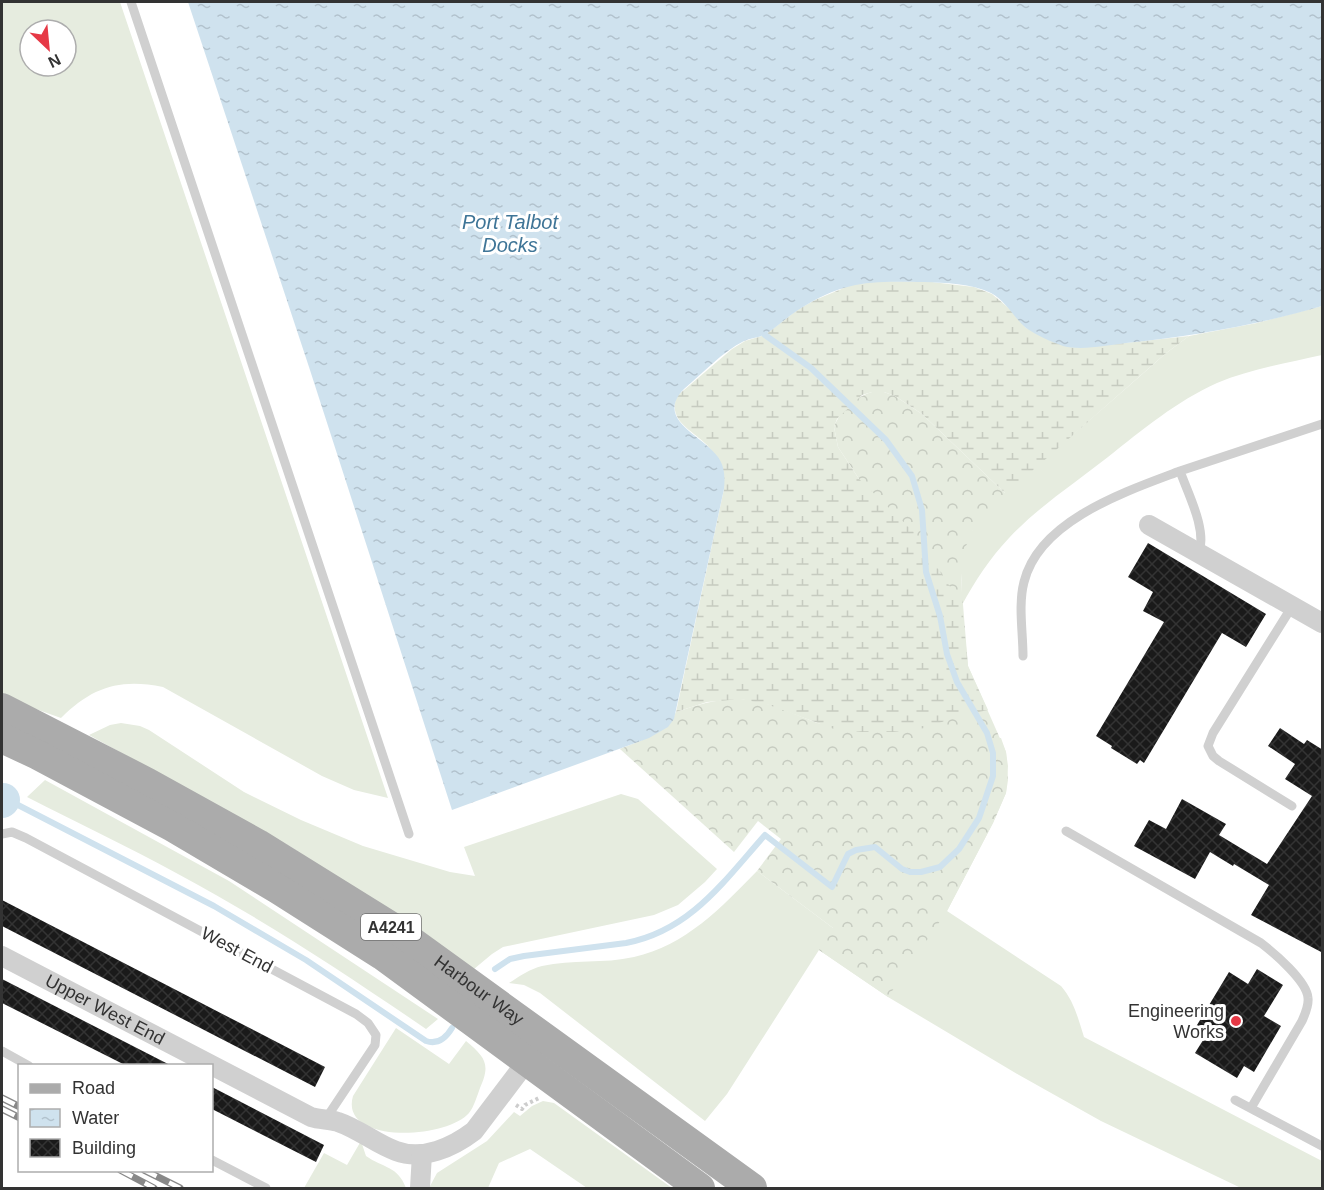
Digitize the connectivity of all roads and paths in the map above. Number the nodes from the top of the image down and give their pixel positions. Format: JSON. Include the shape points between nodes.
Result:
{"nodes":[{"id":1,"x":131,"y":2,"type":"edge"},
{"id":2,"x":1323,"y":424,"type":"edge"},
{"id":3,"x":1180,"y":471,"type":"junction"},
{"id":4,"x":1149,"y":525,"type":"dead end"},
{"id":5,"x":1207,"y":557,"type":"junction"},
{"id":6,"x":1293,"y":605,"type":"junction"},
{"id":7,"x":1323,"y":623,"type":"edge"},
{"id":8,"x":1023,"y":656,"type":"dead end"},
{"id":9,"x":2,"y":708,"type":"edge"},
{"id":10,"x":2,"y":738,"type":"edge"},
{"id":11,"x":1292,"y":806,"type":"dead end"},
{"id":12,"x":1066,"y":831,"type":"dead end"},
{"id":13,"x":2,"y":834,"type":"edge"},
{"id":14,"x":409,"y":834,"type":"dead end"},
{"id":15,"x":2,"y":956,"type":"edge"},
{"id":16,"x":2,"y":1051,"type":"edge"},
{"id":17,"x":527,"y":1061,"type":"junction"},
{"id":18,"x":27,"y":1064,"type":"edge"},
{"id":19,"x":209,"y":1064,"type":"edge"},
{"id":20,"x":213,"y":1066,"type":"edge"},
{"id":21,"x":1235,"y":1100,"type":"dead end"},
{"id":22,"x":1251,"y":1108,"type":"junction"},
{"id":23,"x":331,"y":1120,"type":"junction"},
{"id":24,"x":1323,"y":1146,"type":"edge"},
{"id":25,"x":422,"y":1154,"type":"junction"},
{"id":26,"x":213,"y":1161,"type":"edge"},
{"id":27,"x":266,"y":1188,"type":"edge"},
{"id":28,"x":420,"y":1188,"type":"edge"},
{"id":29,"x":700,"y":1188,"type":"edge"},
{"id":30,"x":753,"y":1188,"type":"edge"}],
"edges":[{"from":1,"to":14,"type":"lane"},
{"from":2,"to":3,"type":"lane"},
{"from":3,"to":5,"type":"lane"},
{"from":3,"to":8,"type":"lane","via":[[1077,518],[1038,552],[1027,572],[1022,595]]},
{"from":4,"to":5,"type":"street"},
{"from":5,"to":6,"type":"street"},
{"from":6,"to":7,"type":"street"},
{"from":6,"to":11,"type":"lane","via":[[1208,746],[1219,761]]},
{"from":9,"to":30,"type":"main road","name":"Harbour Way","number":"A4241","via":[[258,844],[390,926]]},
{"from":10,"to":17,"type":"main road","name":"Harbour Way","number":"A4241","via":[[173,827],[278,889],[382,955]]},
{"from":12,"to":22,"type":"lane","via":[[1261,943],[1301,983],[1307,993],[1302,1021]]},
{"from":13,"to":23,"type":"lane","name":"West End","via":[[12,832],[26,838],[368,1023],[376,1035],[375,1044]]},
{"from":15,"to":19,"type":"street","name":"Upper West End"},
{"from":16,"to":18,"type":"lane"},
{"from":17,"to":25,"type":"street","via":[[474,1131],[439,1150]]},
{"from":17,"to":29,"type":"main road","name":"Harbour Way","number":"A4241"},
{"from":20,"to":23,"type":"street","name":"Upper West End","via":[[311,1117]]},
{"from":21,"to":22,"type":"lane"},
{"from":22,"to":24,"type":"lane"},
{"from":23,"to":25,"type":"street","name":"Upper West End","via":[[396,1151]]},
{"from":25,"to":28,"type":"street"},
{"from":26,"to":27,"type":"lane"}]}
